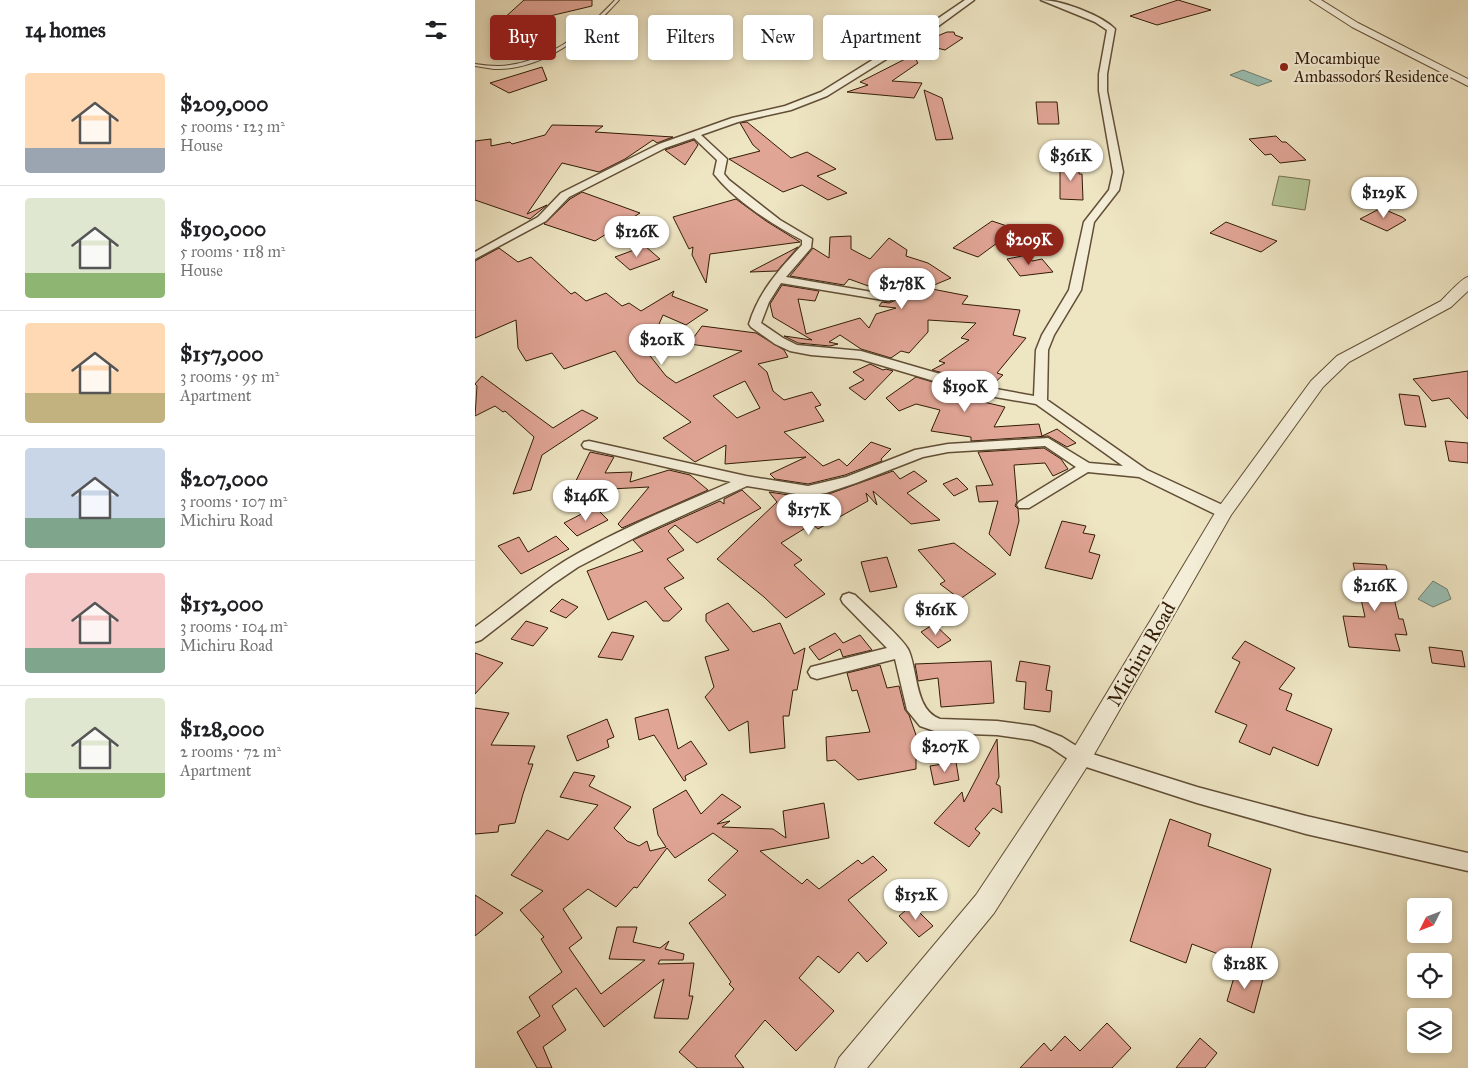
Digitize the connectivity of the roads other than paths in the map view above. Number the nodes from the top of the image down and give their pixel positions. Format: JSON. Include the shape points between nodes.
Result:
{"nodes":[{"id":1,"x":617,"y":0,"type":"edge"},
{"id":2,"x":970,"y":0,"type":"edge"},
{"id":3,"x":1045,"y":0,"type":"edge"},
{"id":4,"x":1315,"y":0,"type":"edge"},
{"id":5,"x":475,"y":65,"type":"edge"},
{"id":6,"x":1468,"y":83,"type":"edge"},
{"id":7,"x":695,"y":134,"type":"junction"},
{"id":8,"x":475,"y":256,"type":"edge"},
{"id":9,"x":777,"y":279,"type":"junction"},
{"id":10,"x":1468,"y":281,"type":"edge"},
{"id":11,"x":889,"y":298,"type":"dead end"},
{"id":12,"x":1040,"y":401,"type":"junction"},
{"id":13,"x":589,"y":445,"type":"dead end"},
{"id":14,"x":1087,"y":466,"type":"junction"},
{"id":15,"x":1142,"y":473,"type":"junction"},
{"id":16,"x":746,"y":481,"type":"junction"},
{"id":17,"x":1024,"y":505,"type":"dead end"},
{"id":18,"x":1224,"y":512,"type":"junction"},
{"id":19,"x":849,"y":599,"type":"dead end"},
{"id":20,"x":475,"y":636,"type":"edge"},
{"id":21,"x":901,"y":651,"type":"junction"},
{"id":22,"x":817,"y":672,"type":"dead end"},
{"id":23,"x":1080,"y":758,"type":"junction"},
{"id":24,"x":1468,"y":862,"type":"edge"},
{"id":25,"x":849,"y":1068,"type":"edge"}],
"edges":[{"from":1,"to":5,"type":"lane","via":[[569,45],[542,58],[511,66]]},
{"from":2,"to":7,"type":"street","via":[[824,94],[788,108],[735,120]]},
{"from":3,"to":12,"type":"street","via":[[1099,20],[1111,28],[1103,91],[1118,172],[1114,190],[1089,222],[1075,290],[1042,350]]},
{"from":4,"to":6,"type":"street","via":[[1355,25]]},
{"from":7,"to":8,"type":"street","via":[[662,146],[565,195],[542,219]]},
{"from":7,"to":9,"type":"street","via":[[723,160],[719,174],[726,182],[776,222],[807,239],[807,246]]},
{"from":9,"to":11,"type":"street"},
{"from":9,"to":12,"type":"street","via":[[759,307],[755,324],[779,341],[811,351],[861,355],[983,391]]},
{"from":10,"to":18,"type":"street","name":"Michiru Road","via":[[1447,304],[1384,336],[1332,368]]},
{"from":12,"to":15,"type":"street"},
{"from":13,"to":16,"type":"street"},
{"from":14,"to":15,"type":"street"},
{"from":14,"to":16,"type":"street","via":[[1059,447],[1039,442],[920,453],[851,480],[808,491]]},
{"from":14,"to":17,"type":"street"},
{"from":15,"to":18,"type":"street"},
{"from":16,"to":20,"type":"street","via":[[572,564]]},
{"from":18,"to":23,"type":"street","name":"Michiru Road"},
{"from":19,"to":21,"type":"street"},
{"from":21,"to":22,"type":"street"},
{"from":21,"to":23,"type":"street","via":[[917,710],[926,721],[940,726],[1034,733]]},
{"from":23,"to":24,"type":"street","via":[[1305,825]]},
{"from":23,"to":25,"type":"street","name":"Michiru Road","via":[[985,904]]}]}
